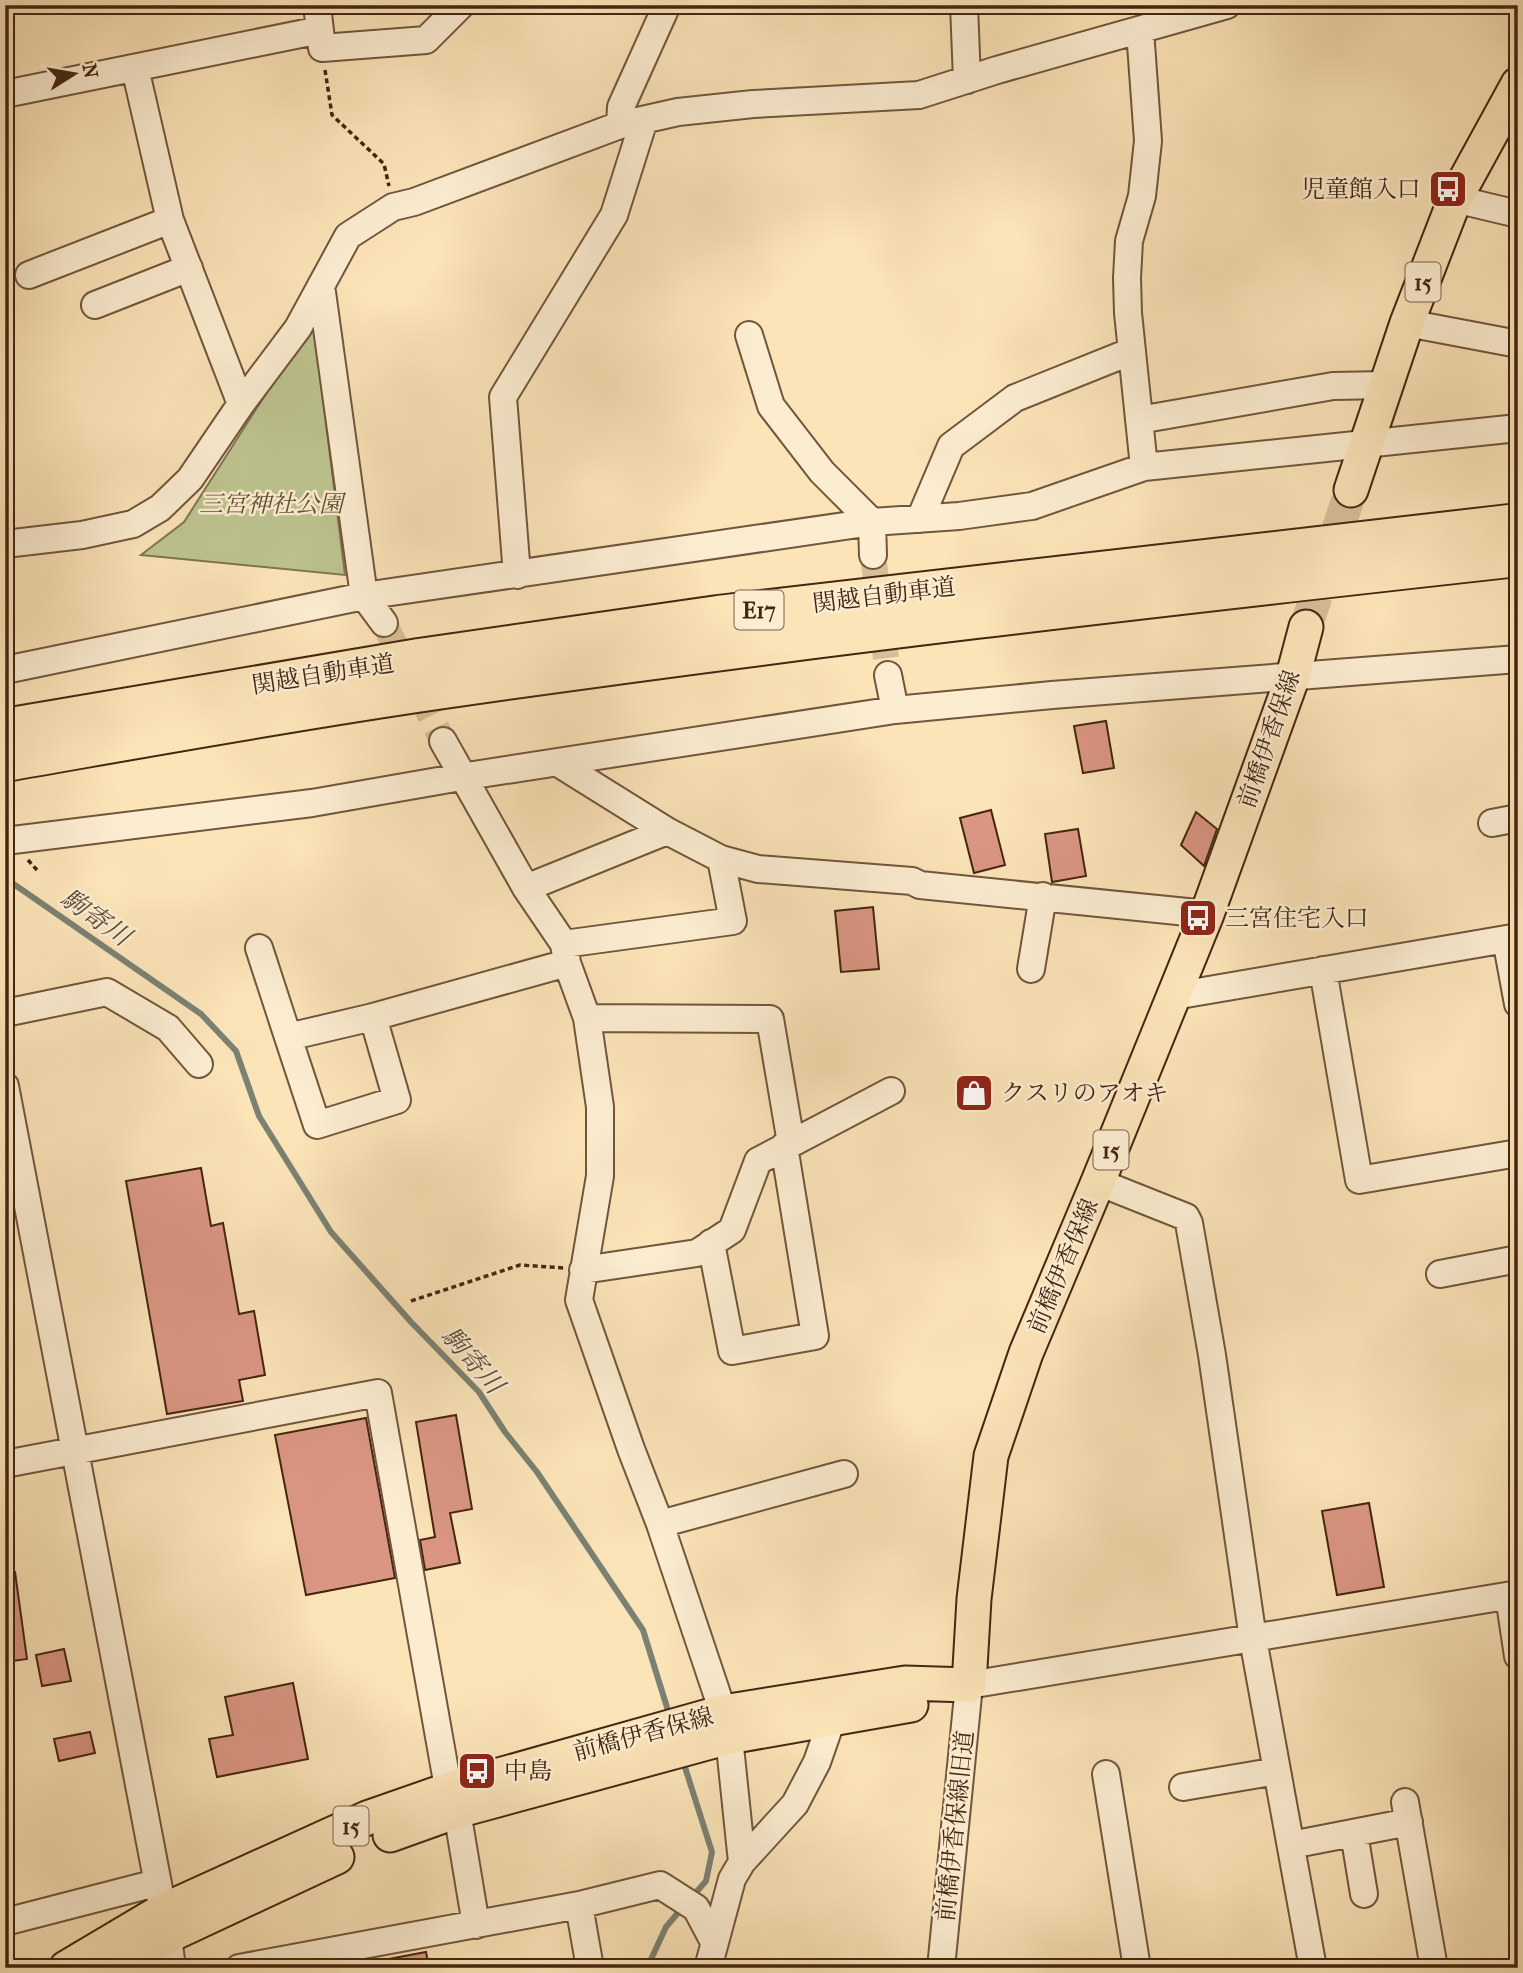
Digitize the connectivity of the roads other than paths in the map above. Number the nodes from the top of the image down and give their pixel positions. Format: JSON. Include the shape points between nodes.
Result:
{"nodes":[{"id":1,"x":461,"y":5,"type":"edge"},
{"id":2,"x":667,"y":5,"type":"edge"},
{"id":3,"x":964,"y":5,"type":"edge"},
{"id":4,"x":1227,"y":5,"type":"edge"},
{"id":5,"x":320,"y":28,"type":"edge"},
{"id":6,"x":1140,"y":30,"type":"junction"},
{"id":7,"x":135,"y":68,"type":"junction"},
{"id":8,"x":967,"y":79,"type":"junction"},
{"id":9,"x":1518,"y":84,"type":"edge"},
{"id":10,"x":5,"y":94,"type":"edge"},
{"id":11,"x":632,"y":123,"type":"junction"},
{"id":12,"x":1455,"y":199,"type":"junction"},
{"id":13,"x":1518,"y":214,"type":"edge"},
{"id":14,"x":170,"y":220,"type":"junction"},
{"id":15,"x":189,"y":268,"type":"junction"},
{"id":16,"x":29,"y":275,"type":"dead end"},
{"id":17,"x":321,"y":285,"type":"junction"},
{"id":18,"x":95,"y":305,"type":"dead end"},
{"id":19,"x":1407,"y":323,"type":"junction"},
{"id":20,"x":749,"y":335,"type":"dead end"},
{"id":21,"x":1518,"y":344,"type":"edge"},
{"id":22,"x":1132,"y":351,"type":"junction"},
{"id":23,"x":1386,"y":385,"type":"junction"},
{"id":24,"x":242,"y":404,"type":"junction"},
{"id":25,"x":1139,"y":420,"type":"junction"},
{"id":26,"x":1518,"y":428,"type":"edge"},
{"id":27,"x":1366,"y":444,"type":"junction"},
{"id":28,"x":1144,"y":467,"type":"junction"},
{"id":29,"x":1352,"y":490,"type":"tunnel mouth"},
{"id":30,"x":920,"y":519,"type":"junction"},
{"id":31,"x":872,"y":522,"type":"junction"},
{"id":32,"x":1518,"y":523,"type":"edge"},
{"id":33,"x":6,"y":542,"type":"edge"},
{"id":34,"x":873,"y":555,"type":"tunnel mouth"},
{"id":35,"x":1518,"y":557,"type":"edge"},
{"id":36,"x":517,"y":575,"type":"junction"},
{"id":37,"x":364,"y":596,"type":"junction"},
{"id":38,"x":384,"y":623,"type":"tunnel mouth"},
{"id":39,"x":1306,"y":627,"type":"tunnel mouth"},
{"id":40,"x":1518,"y":659,"type":"edge"},
{"id":41,"x":5,"y":670,"type":"edge"},
{"id":42,"x":888,"y":675,"type":"tunnel mouth"},
{"id":43,"x":1293,"y":676,"type":"junction"},
{"id":44,"x":895,"y":710,"type":"junction"},
{"id":45,"x":5,"y":728,"type":"edge"},
{"id":46,"x":443,"y":741,"type":"tunnel mouth"},
{"id":47,"x":5,"y":762,"type":"edge"},
{"id":48,"x":558,"y":763,"type":"junction"},
{"id":49,"x":461,"y":777,"type":"junction"},
{"id":50,"x":667,"y":831,"type":"junction"},
{"id":51,"x":5,"y":841,"type":"edge"},
{"id":52,"x":720,"y":859,"type":"junction"},
{"id":53,"x":526,"y":888,"type":"junction"},
{"id":54,"x":1043,"y":896,"type":"junction"},
{"id":55,"x":1206,"y":914,"type":"junction"},
{"id":56,"x":1512,"y":938,"type":"edge"},
{"id":57,"x":259,"y":948,"type":"dead end"},
{"id":58,"x":565,"y":954,"type":"junction"},
{"id":59,"x":1031,"y":969,"type":"dead end"},
{"id":60,"x":1323,"y":970,"type":"junction"},
{"id":61,"x":1174,"y":996,"type":"junction"},
{"id":62,"x":1518,"y":1004,"type":"edge"},
{"id":63,"x":5,"y":1013,"type":"edge"},
{"id":64,"x":373,"y":1017,"type":"junction"},
{"id":65,"x":587,"y":1018,"type":"junction"},
{"id":66,"x":288,"y":1037,"type":"junction"},
{"id":67,"x":199,"y":1064,"type":"dead end"},
{"id":68,"x":5,"y":1088,"type":"edge"},
{"id":69,"x":891,"y":1091,"type":"dead end"},
{"id":70,"x":788,"y":1145,"type":"junction"},
{"id":71,"x":1518,"y":1153,"type":"edge"},
{"id":72,"x":1098,"y":1182,"type":"junction"},
{"id":73,"x":25,"y":1187,"type":"junction"},
{"id":74,"x":5,"y":1205,"type":"edge"},
{"id":75,"x":711,"y":1244,"type":"junction"},
{"id":76,"x":1518,"y":1259,"type":"edge"},
{"id":77,"x":583,"y":1270,"type":"junction"},
{"id":78,"x":1440,"y":1274,"type":"dead end"},
{"id":79,"x":75,"y":1451,"type":"junction"},
{"id":80,"x":5,"y":1464,"type":"edge"},
{"id":81,"x":844,"y":1474,"type":"dead end"},
{"id":82,"x":660,"y":1524,"type":"junction"},
{"id":83,"x":1513,"y":1595,"type":"edge"},
{"id":84,"x":1253,"y":1639,"type":"junction"},
{"id":85,"x":1518,"y":1656,"type":"edge"},
{"id":86,"x":969,"y":1685,"type":"junction"},
{"id":87,"x":832,"y":1719,"type":"junction"},
{"id":88,"x":726,"y":1724,"type":"junction"},
{"id":89,"x":673,"y":1739,"type":"junction"},
{"id":90,"x":1277,"y":1771,"type":"junction"},
{"id":91,"x":1106,"y":1774,"type":"dead end"},
{"id":92,"x":446,"y":1776,"type":"dead end"},
{"id":93,"x":1183,"y":1787,"type":"dead end"},
{"id":94,"x":457,"y":1811,"type":"junction"},
{"id":95,"x":1354,"y":1833,"type":"junction"},
{"id":96,"x":1290,"y":1845,"type":"junction"},
{"id":97,"x":742,"y":1862,"type":"junction"},
{"id":98,"x":1364,"y":1894,"type":"dead end"},
{"id":99,"x":579,"y":1905,"type":"junction"},
{"id":100,"x":5,"y":1922,"type":"edge"},
{"id":101,"x":165,"y":1924,"type":"edge"},
{"id":102,"x":476,"y":1925,"type":"junction"},
{"id":103,"x":711,"y":1955,"type":"edge"},
{"id":104,"x":66,"y":1968,"type":"edge"},
{"id":105,"x":114,"y":1968,"type":"edge"},
{"id":106,"x":239,"y":1968,"type":"edge"},
{"id":107,"x":590,"y":1968,"type":"edge"},
{"id":108,"x":941,"y":1968,"type":"edge"},
{"id":109,"x":1137,"y":1968,"type":"edge"},
{"id":110,"x":1313,"y":1968,"type":"edge"},
{"id":111,"x":1434,"y":1968,"type":"edge"}],
"edges":[{"from":1,"to":5,"type":"street","via":[[426,40]]},
{"from":2,"to":11,"type":"street","via":[[621,107]]},
{"from":3,"to":8,"type":"street"},
{"from":4,"to":6,"type":"street"},
{"from":5,"to":7,"type":"street"},
{"from":6,"to":8,"type":"street"},
{"from":6,"to":22,"type":"street","via":[[1148,141],[1142,196],[1128,255]]},
{"from":7,"to":10,"type":"street"},
{"from":7,"to":14,"type":"street"},
{"from":8,"to":11,"type":"street","via":[[919,95],[753,104]]},
{"from":9,"to":12,"type":"main road","number":"15"},
{"from":11,"to":17,"type":"street","via":[[393,207],[348,236]]},
{"from":11,"to":36,"type":"street","via":[[614,215],[503,397]]},
{"from":12,"to":13,"type":"street"},
{"from":12,"to":19,"type":"main road","number":"15"},
{"from":14,"to":15,"type":"street"},
{"from":14,"to":16,"type":"street"},
{"from":15,"to":18,"type":"street"},
{"from":15,"to":24,"type":"street"},
{"from":17,"to":24,"type":"street","via":[[298,328]]},
{"from":17,"to":37,"type":"street"},
{"from":19,"to":21,"type":"street"},
{"from":19,"to":23,"type":"main road","number":"15"},
{"from":20,"to":31,"type":"street","via":[[771,406],[822,472]]},
{"from":22,"to":25,"type":"street"},
{"from":22,"to":30,"type":"street","via":[[1015,398],[951,446]]},
{"from":23,"to":25,"type":"street","via":[[1333,386]]},
{"from":23,"to":27,"type":"main road","number":"15"},
{"from":24,"to":33,"type":"street","via":[[190,479],[160,508],[133,524],[82,536]]},
{"from":25,"to":28,"type":"street"},
{"from":26,"to":27,"type":"street"},
{"from":27,"to":28,"type":"street"},
{"from":27,"to":29,"type":"main road","number":"15"},
{"from":28,"to":30,"type":"street","via":[[1032,506]]},
{"from":30,"to":31,"type":"street"},
{"from":31,"to":34,"type":"street"},
{"from":31,"to":36,"type":"street"},
{"from":32,"to":45,"type":"highway","name":"関越自動車道","number":"E17","via":[[718,615],[419,658]]},
{"from":35,"to":47,"type":"highway","name":"関越自動車道","number":"E17","via":[[726,650],[240,721]]},
{"from":36,"to":37,"type":"street"},
{"from":37,"to":38,"type":"street"},
{"from":37,"to":41,"type":"street"},
{"from":39,"to":43,"type":"main road","name":"前橋伊香保線","number":"15"},
{"from":40,"to":43,"type":"street"},
{"from":42,"to":44,"type":"street"},
{"from":43,"to":44,"type":"street"},
{"from":43,"to":55,"type":"main road","name":"前橋伊香保線","number":"15"},
{"from":44,"to":48,"type":"street"},
{"from":46,"to":49,"type":"street"},
{"from":48,"to":49,"type":"street"},
{"from":48,"to":50,"type":"street"},
{"from":49,"to":51,"type":"street","via":[[312,803]]},
{"from":49,"to":53,"type":"street"},
{"from":50,"to":52,"type":"street"},
{"from":50,"to":53,"type":"street"},
{"from":52,"to":54,"type":"street","via":[[758,869]]},
{"from":52,"to":58,"type":"street","via":[[733,921]]},
{"from":53,"to":58,"type":"street"},
{"from":54,"to":55,"type":"street"},
{"from":54,"to":59,"type":"street"},
{"from":55,"to":61,"type":"main road","name":"前橋伊香保線","number":"15"},
{"from":56,"to":60,"type":"street"},
{"from":56,"to":62,"type":"street"},
{"from":57,"to":66,"type":"street"},
{"from":58,"to":64,"type":"street"},
{"from":58,"to":65,"type":"street"},
{"from":60,"to":61,"type":"street"},
{"from":60,"to":71,"type":"street","via":[[1359,1180]]},
{"from":61,"to":72,"type":"main road","name":"前橋伊香保線","number":"15"},
{"from":63,"to":67,"type":"street","via":[[107,992],[168,1028]]},
{"from":64,"to":66,"type":"street"},
{"from":64,"to":66,"type":"street","via":[[397,1100],[317,1125]]},
{"from":65,"to":70,"type":"street","via":[[771,1018]]},
{"from":65,"to":77,"type":"street","via":[[600,1107],[600,1176]]},
{"from":68,"to":73,"type":"street"},
{"from":69,"to":70,"type":"street"},
{"from":70,"to":75,"type":"street","via":[[758,1161],[732,1230]]},
{"from":70,"to":75,"type":"street","via":[[816,1336],[732,1351]]},
{"from":72,"to":84,"type":"street","via":[[1186,1217],[1189,1223]]},
{"from":72,"to":86,"type":"main road","name":"前橋伊香保線","number":"15","via":[[1026,1353],[991,1456]]},
{"from":73,"to":74,"type":"street"},
{"from":73,"to":79,"type":"street"},
{"from":75,"to":77,"type":"street","via":[[697,1253]]},
{"from":76,"to":78,"type":"street"},
{"from":77,"to":82,"type":"street","via":[[579,1300]]},
{"from":79,"to":80,"type":"street"},
{"from":79,"to":92,"type":"street","via":[[378,1393]]},
{"from":79,"to":101,"type":"street"},
{"from":81,"to":82,"type":"street"},
{"from":82,"to":88,"type":"street"},
{"from":83,"to":84,"type":"street"},
{"from":83,"to":85,"type":"street"},
{"from":84,"to":86,"type":"street"},
{"from":84,"to":90,"type":"street"},
{"from":86,"to":87,"type":"main road","name":"前橋伊香保線","number":"15","via":[[911,1704]]},
{"from":86,"to":88,"type":"main road","name":"前橋伊香保線","number":"15","via":[[905,1683]]},
{"from":86,"to":108,"type":"street","name":"前橋伊香保線旧道"},
{"from":87,"to":88,"type":"main road","name":"前橋伊香保線","number":"15"},
{"from":87,"to":97,"type":"street","via":[[795,1804]]},
{"from":88,"to":89,"type":"main road","name":"前橋伊香保線","number":"15"},
{"from":88,"to":97,"type":"street"},
{"from":89,"to":94,"type":"main road","name":"前橋伊香保線","number":"15"},
{"from":89,"to":101,"type":"main road","name":"前橋伊香保線","number":"15","via":[[453,1788],[380,1814]]},
{"from":90,"to":93,"type":"street"},
{"from":90,"to":96,"type":"street"},
{"from":91,"to":109,"type":"street"},
{"from":94,"to":101,"type":"main road","name":"前橋伊香保線","number":"15"},
{"from":94,"to":102,"type":"street"},
{"from":95,"to":96,"type":"street"},
{"from":95,"to":98,"type":"street"},
{"from":95,"to":111,"type":"street","via":[[1407,1812]]},
{"from":96,"to":110,"type":"street"},
{"from":97,"to":103,"type":"street","via":[[732,1879]]},
{"from":99,"to":102,"type":"street"},
{"from":99,"to":103,"type":"street","via":[[660,1885],[696,1908]]},
{"from":99,"to":107,"type":"street"},
{"from":100,"to":101,"type":"street"},
{"from":101,"to":104,"type":"main road","name":"前橋伊香保線","number":"15"},
{"from":101,"to":105,"type":"main road","name":"前橋伊香保線","number":"15"},
{"from":102,"to":106,"type":"street"}]}
